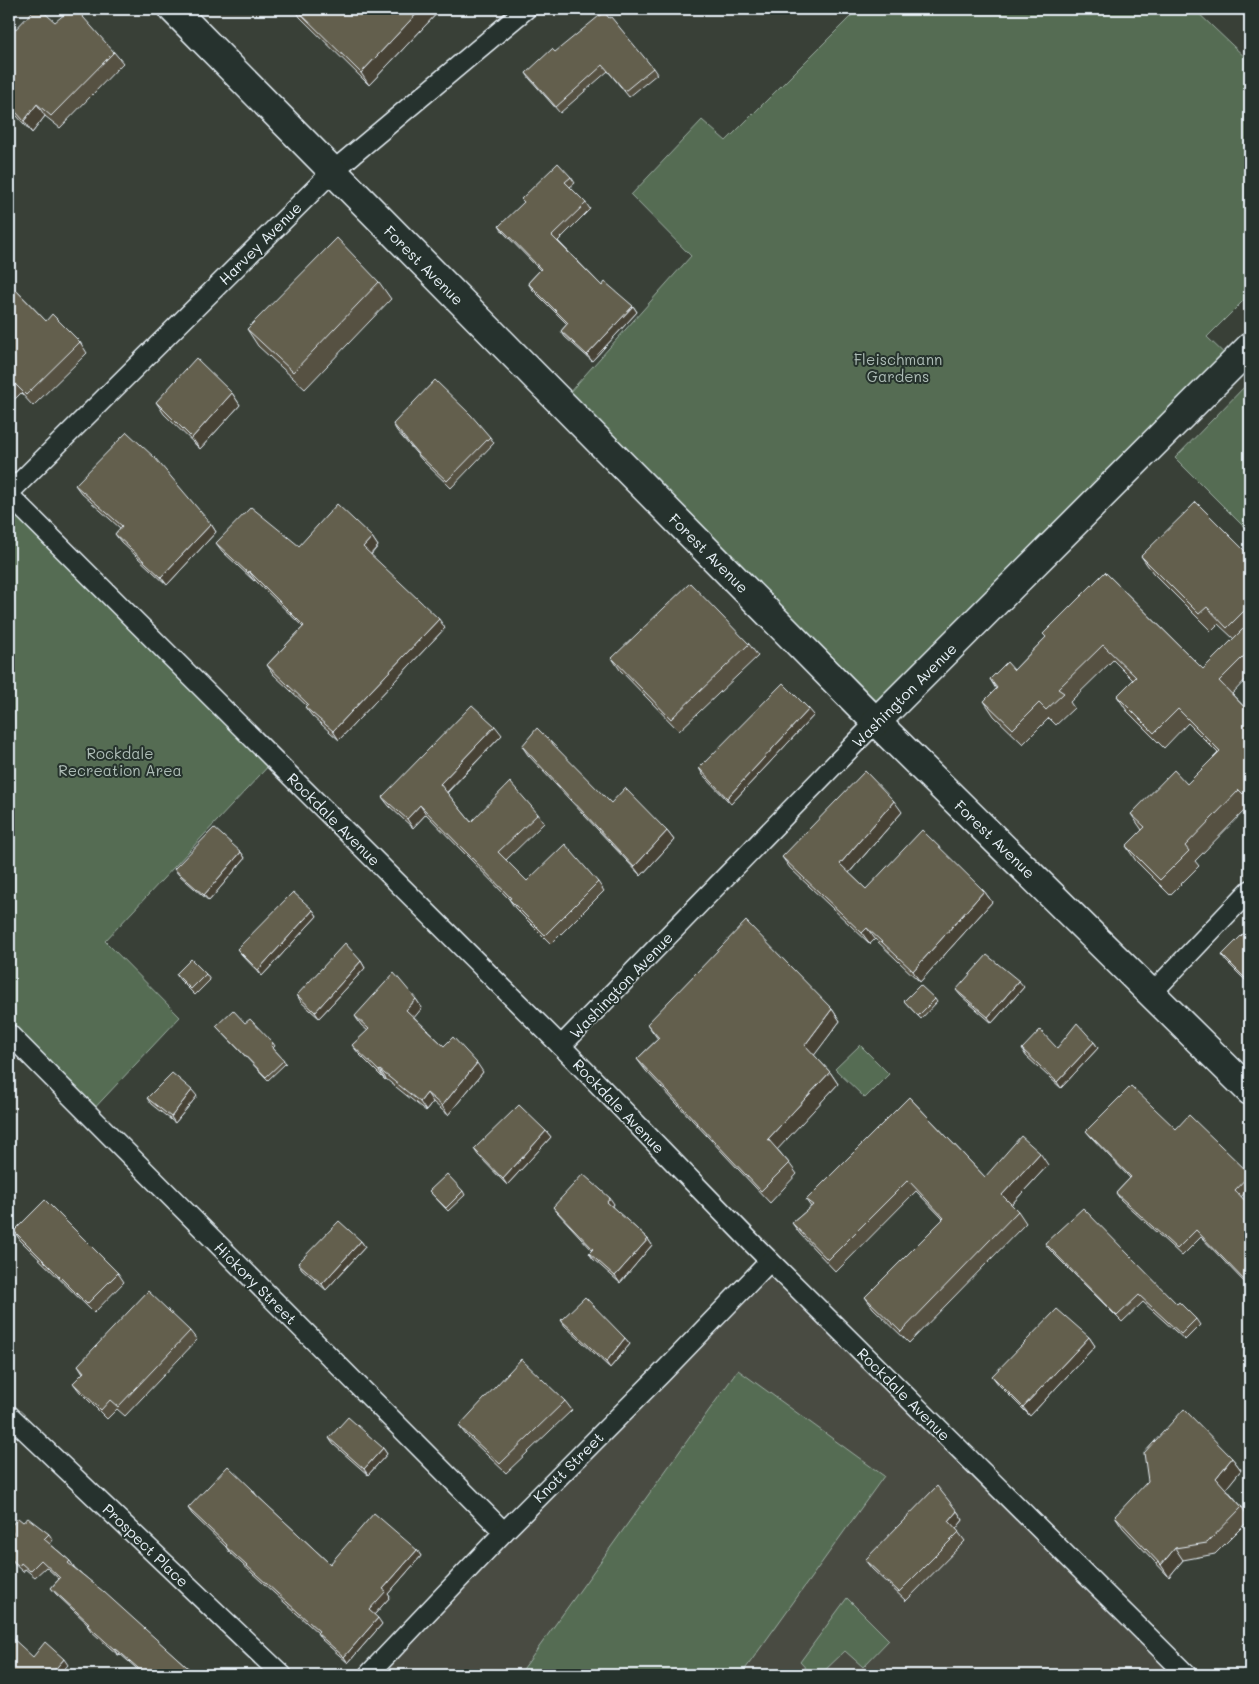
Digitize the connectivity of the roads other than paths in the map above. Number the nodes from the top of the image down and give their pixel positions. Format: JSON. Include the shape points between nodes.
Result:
{"nodes":[{"id":1,"x":172,"y":9,"type":"edge"},
{"id":2,"x":526,"y":9,"type":"edge"},
{"id":3,"x":332,"y":172,"type":"junction"},
{"id":4,"x":1250,"y":347,"type":"edge"},
{"id":5,"x":9,"y":494,"type":"edge"},
{"id":6,"x":876,"y":722,"type":"junction"},
{"id":7,"x":1250,"y":890,"type":"edge"},
{"id":8,"x":1152,"y":993,"type":"junction"},
{"id":9,"x":9,"y":1034,"type":"edge"},
{"id":10,"x":561,"y":1046,"type":"junction"},
{"id":11,"x":1250,"y":1091,"type":"edge"},
{"id":12,"x":770,"y":1261,"type":"junction"},
{"id":13,"x":9,"y":1415,"type":"edge"},
{"id":14,"x":504,"y":1532,"type":"junction"},
{"id":15,"x":282,"y":1675,"type":"edge"},
{"id":16,"x":368,"y":1675,"type":"edge"},
{"id":17,"x":1187,"y":1675,"type":"edge"}],
"edges":[{"from":1,"to":3,"type":"street","name":"Forest Avenue"},
{"from":2,"to":3,"type":"street","name":"Harvey Avenue"},
{"from":3,"to":5,"type":"street","name":"Harvey Avenue"},
{"from":3,"to":6,"type":"street","name":"Forest Avenue"},
{"from":4,"to":6,"type":"street","name":"Washington Avenue"},
{"from":5,"to":10,"type":"street","name":"Rockdale Avenue"},
{"from":6,"to":8,"type":"street","name":"Forest Avenue"},
{"from":6,"to":10,"type":"street","name":"Washington Avenue"},
{"from":7,"to":8,"type":"street"},
{"from":8,"to":11,"type":"street","name":"Forest Avenue"},
{"from":9,"to":14,"type":"street","name":"Hickory Street"},
{"from":10,"to":12,"type":"street","name":"Rockdale Avenue"},
{"from":12,"to":14,"type":"street","name":"Knott Street"},
{"from":12,"to":17,"type":"street","name":"Rockdale Avenue"},
{"from":13,"to":15,"type":"street","name":"Prospect Place"},
{"from":14,"to":16,"type":"street","name":"Knott Street"}]}
